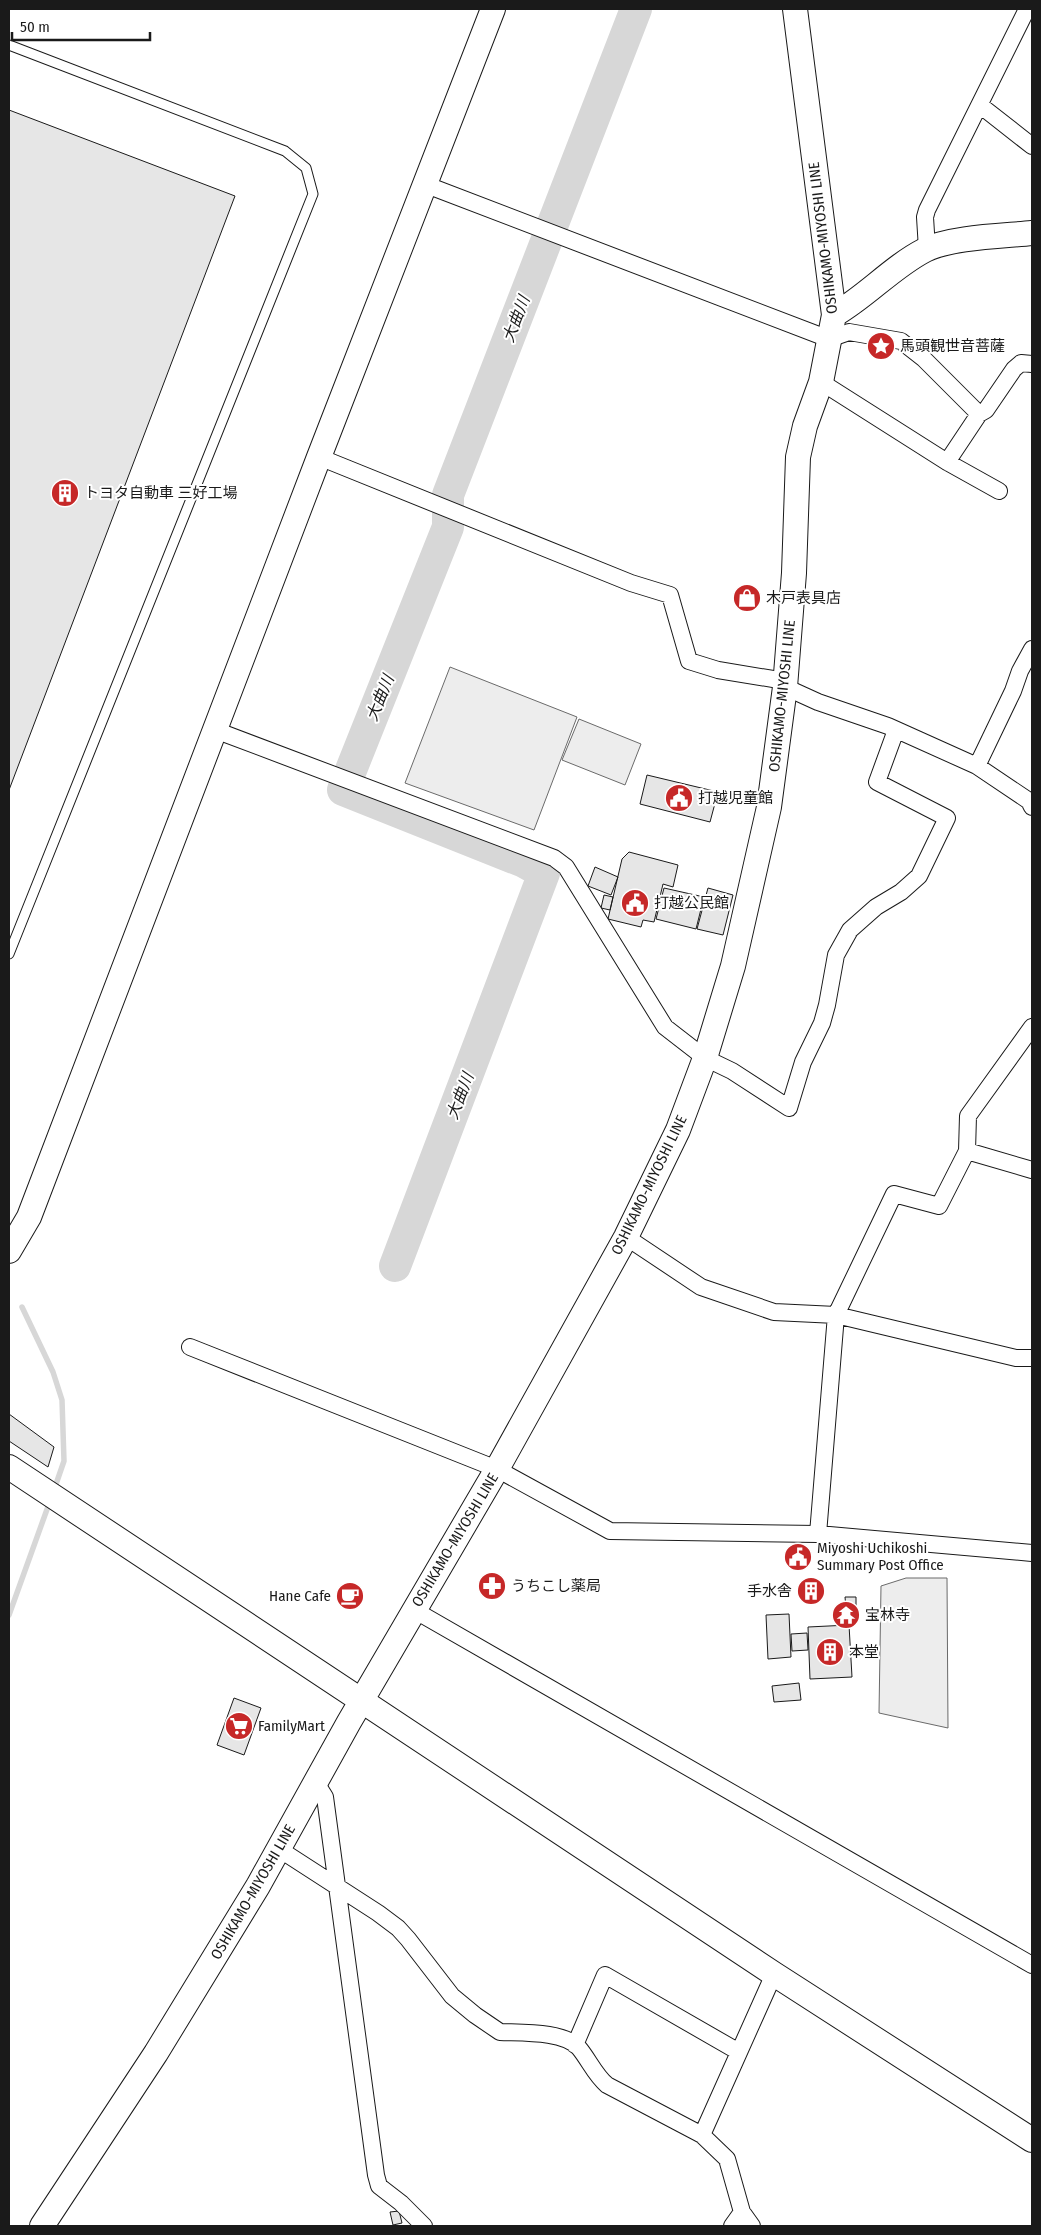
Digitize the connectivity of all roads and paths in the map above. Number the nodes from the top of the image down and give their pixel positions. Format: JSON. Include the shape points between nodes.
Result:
{"nodes":[{"id":1,"x":493,"y":9,"type":"edge"},
{"id":2,"x":1028,"y":9,"type":"edge"},
{"id":3,"x":791,"y":10,"type":"edge"},
{"id":4,"x":9,"y":45,"type":"edge"},
{"id":5,"x":980,"y":106,"type":"junction"},
{"id":6,"x":1032,"y":146,"type":"edge"},
{"id":7,"x":424,"y":184,"type":"junction"},
{"id":8,"x":1032,"y":233,"type":"edge"},
{"id":9,"x":927,"y":249,"type":"junction"},
{"id":10,"x":834,"y":315,"type":"junction"},
{"id":11,"x":830,"y":339,"type":"junction"},
{"id":12,"x":1032,"y":364,"type":"edge"},
{"id":13,"x":821,"y":382,"type":"junction"},
{"id":14,"x":979,"y":414,"type":"junction"},
{"id":15,"x":319,"y":457,"type":"junction"},
{"id":16,"x":947,"y":462,"type":"junction"},
{"id":17,"x":999,"y":491,"type":"dead end"},
{"id":18,"x":1032,"y":649,"type":"edge"},
{"id":19,"x":785,"y":684,"type":"junction"},
{"id":20,"x":215,"y":730,"type":"junction"},
{"id":21,"x":896,"y":730,"type":"junction"},
{"id":22,"x":978,"y":766,"type":"junction"},
{"id":23,"x":1032,"y":807,"type":"edge"},
{"id":24,"x":9,"y":954,"type":"edge"},
{"id":25,"x":1032,"y":1027,"type":"edge"},
{"id":26,"x":705,"y":1058,"type":"junction"},
{"id":27,"x":967,"y":1151,"type":"junction"},
{"id":28,"x":1032,"y":1170,"type":"edge"},
{"id":29,"x":626,"y":1237,"type":"junction"},
{"id":30,"x":9,"y":1251,"type":"edge"},
{"id":31,"x":836,"y":1315,"type":"junction"},
{"id":32,"x":190,"y":1347,"type":"dead end"},
{"id":33,"x":1032,"y":1358,"type":"edge"},
{"id":34,"x":9,"y":1467,"type":"edge"},
{"id":35,"x":497,"y":1468,"type":"junction"},
{"id":36,"x":818,"y":1534,"type":"junction"},
{"id":37,"x":1032,"y":1553,"type":"edge"},
{"id":38,"x":414,"y":1610,"type":"junction"},
{"id":39,"x":362,"y":1700,"type":"junction"},
{"id":40,"x":315,"y":1781,"type":"junction"},
{"id":41,"x":279,"y":1849,"type":"junction"},
{"id":42,"x":336,"y":1886,"type":"junction"},
{"id":43,"x":1032,"y":1965,"type":"edge"},
{"id":44,"x":774,"y":1974,"type":"junction"},
{"id":45,"x":575,"y":2045,"type":"junction"},
{"id":46,"x":739,"y":2052,"type":"junction"},
{"id":47,"x":702,"y":2135,"type":"junction"},
{"id":48,"x":1032,"y":2140,"type":"edge"},
{"id":49,"x":742,"y":2212,"type":"junction"},
{"id":50,"x":42,"y":2226,"type":"edge"},
{"id":51,"x":424,"y":2226,"type":"edge"},
{"id":52,"x":732,"y":2226,"type":"edge"},
{"id":53,"x":752,"y":2226,"type":"edge"}],
"edges":[{"from":1,"to":7,"type":"street"},
{"from":2,"to":5,"type":"street"},
{"from":3,"to":10,"type":"street","name":"OSHIKAMO-MIYOSHI LINE"},
{"from":4,"to":24,"type":"lane","via":[[285,151],[306,168],[313,194]]},
{"from":5,"to":6,"type":"street"},
{"from":5,"to":9,"type":"street","via":[[927,210]]},
{"from":7,"to":11,"type":"street"},
{"from":7,"to":15,"type":"street"},
{"from":8,"to":9,"type":"street"},
{"from":9,"to":10,"type":"street","via":[[888,273],[851,305]]},
{"from":10,"to":11,"type":"street","name":"OSHIKAMO-MIYOSHI LINE"},
{"from":11,"to":13,"type":"street","name":"OSHIKAMO-MIYOSHI LINE"},
{"from":11,"to":14,"type":"street","via":[[849,332],[901,341],[924,359]]},
{"from":12,"to":14,"type":"street","via":[[1021,363],[1014,369],[986,410]]},
{"from":13,"to":16,"type":"street"},
{"from":13,"to":19,"type":"street","name":"OSHIKAMO-MIYOSHI LINE","via":[[805,426],[798,458],[794,573]]},
{"from":14,"to":16,"type":"street"},
{"from":15,"to":19,"type":"street","via":[[631,583],[670,595],[689,661]]},
{"from":15,"to":20,"type":"street"},
{"from":16,"to":17,"type":"street"},
{"from":18,"to":22,"type":"street"},
{"from":19,"to":21,"type":"street","via":[[818,702]]},
{"from":19,"to":26,"type":"street","name":"OSHIKAMO-MIYOSHI LINE","via":[[761,846],[733,966]]},
{"from":20,"to":26,"type":"street","via":[[554,858],[566,867],[665,1027]]},
{"from":20,"to":30,"type":"street","via":[[29,1217]]},
{"from":21,"to":22,"type":"street"},
{"from":21,"to":26,"type":"street","via":[[877,782],[947,818],[919,876],[850,930],[836,955],[822,1023],[803,1062],[788,1108],[732,1071]]},
{"from":22,"to":23,"type":"street","via":[[1029,801]]},
{"from":25,"to":27,"type":"street","via":[[968,1116]]},
{"from":26,"to":29,"type":"street","name":"OSHIKAMO-MIYOSHI LINE","via":[[678,1130]]},
{"from":27,"to":28,"type":"street"},
{"from":27,"to":31,"type":"street","via":[[940,1206],[894,1194]]},
{"from":29,"to":31,"type":"street","via":[[701,1288],[774,1312]]},
{"from":29,"to":35,"type":"street","name":"OSHIKAMO-MIYOSHI LINE"},
{"from":31,"to":33,"type":"street","via":[[1016,1358]]},
{"from":31,"to":36,"type":"street"},
{"from":32,"to":35,"type":"street"},
{"from":34,"to":39,"type":"street"},
{"from":35,"to":36,"type":"street","via":[[610,1531]]},
{"from":35,"to":38,"type":"street","name":"OSHIKAMO-MIYOSHI LINE"},
{"from":36,"to":37,"type":"street"},
{"from":38,"to":39,"type":"street","name":"OSHIKAMO-MIYOSHI LINE"},
{"from":38,"to":43,"type":"street"},
{"from":39,"to":40,"type":"street","name":"OSHIKAMO-MIYOSHI LINE"},
{"from":39,"to":44,"type":"street"},
{"from":40,"to":41,"type":"street","name":"OSHIKAMO-MIYOSHI LINE"},
{"from":40,"to":42,"type":"street","via":[[325,1797]]},
{"from":41,"to":42,"type":"street"},
{"from":41,"to":50,"type":"street","name":"OSHIKAMO-MIYOSHI LINE","via":[[156,2052]]},
{"from":42,"to":45,"type":"street","via":[[398,1928],[452,1996],[491,2027],[500,2032],[561,2038]]},
{"from":42,"to":51,"type":"street","via":[[376,2175],[379,2186]]},
{"from":44,"to":46,"type":"street"},
{"from":44,"to":48,"type":"street"},
{"from":45,"to":46,"type":"street","via":[[605,1975]]},
{"from":45,"to":47,"type":"street","via":[[607,2085]]},
{"from":46,"to":47,"type":"street"},
{"from":47,"to":49,"type":"street","via":[[727,2159]]},
{"from":49,"to":52,"type":"street"},
{"from":49,"to":53,"type":"street"}]}
